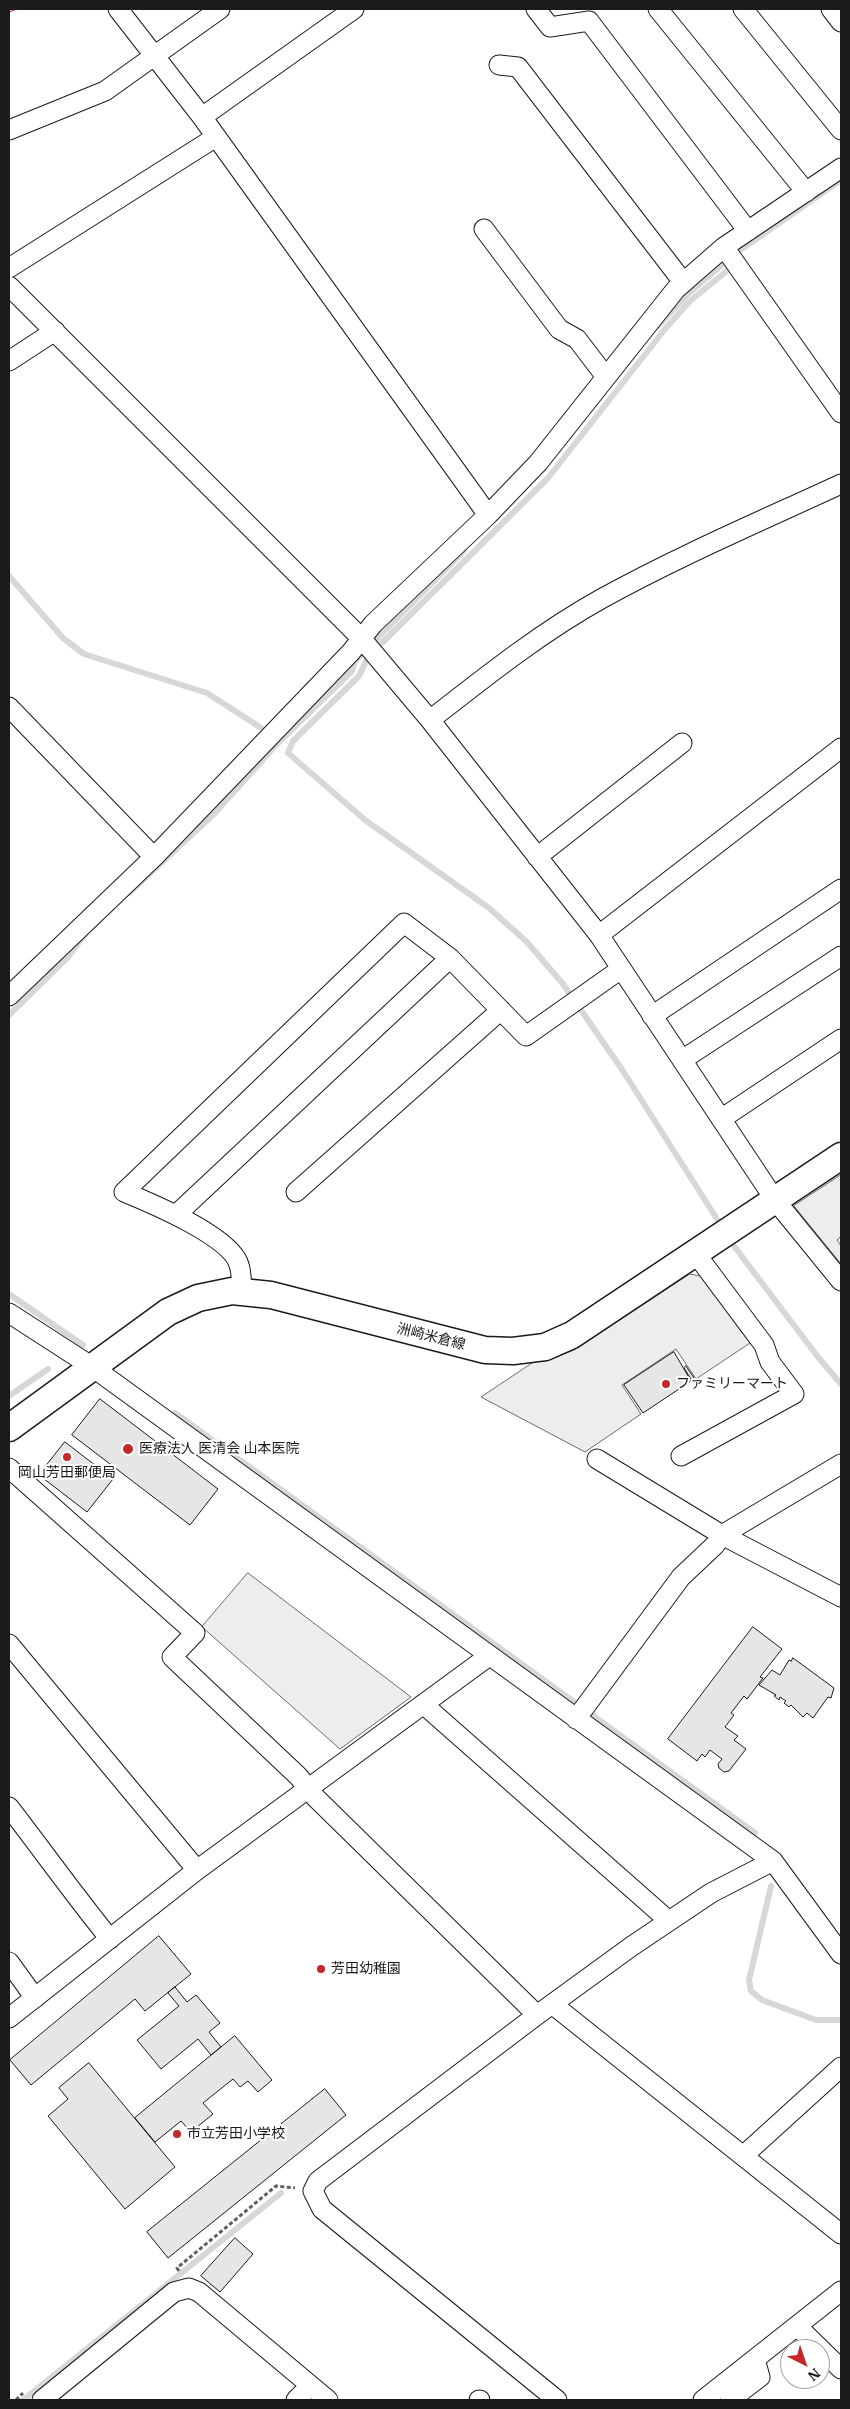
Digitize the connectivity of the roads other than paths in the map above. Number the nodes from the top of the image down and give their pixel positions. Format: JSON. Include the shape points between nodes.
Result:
{"nodes":[{"id":1,"x":118,"y":9,"type":"edge"},
{"id":2,"x":220,"y":9,"type":"edge"},
{"id":3,"x":354,"y":9,"type":"edge"},
{"id":4,"x":536,"y":9,"type":"edge"},
{"id":5,"x":658,"y":9,"type":"edge"},
{"id":6,"x":743,"y":9,"type":"edge"},
{"id":7,"x":831,"y":9,"type":"edge"},
{"id":8,"x":841,"y":22,"type":"edge"},
{"id":9,"x":155,"y":57,"type":"junction"},
{"id":10,"x":500,"y":65,"type":"dead end"},
{"id":11,"x":202,"y":117,"type":"junction"},
{"id":12,"x":9,"y":130,"type":"edge"},
{"id":13,"x":841,"y":130,"type":"edge"},
{"id":14,"x":216,"y":137,"type":"junction"},
{"id":15,"x":841,"y":168,"type":"edge"},
{"id":16,"x":806,"y":192,"type":"junction"},
{"id":17,"x":484,"y":229,"type":"dead end"},
{"id":18,"x":748,"y":231,"type":"junction"},
{"id":19,"x":731,"y":256,"type":"junction"},
{"id":20,"x":9,"y":268,"type":"edge"},
{"id":21,"x":683,"y":282,"type":"junction"},
{"id":22,"x":9,"y":286,"type":"edge"},
{"id":23,"x":55,"y":331,"type":"junction"},
{"id":24,"x":9,"y":361,"type":"edge"},
{"id":25,"x":606,"y":377,"type":"junction"},
{"id":26,"x":841,"y":413,"type":"edge"},
{"id":27,"x":841,"y":484,"type":"edge"},
{"id":28,"x":488,"y":515,"type":"junction"},
{"id":29,"x":367,"y":645,"type":"junction"},
{"id":30,"x":9,"y":707,"type":"edge"},
{"id":31,"x":430,"y":720,"type":"junction"},
{"id":32,"x":682,"y":743,"type":"dead end"},
{"id":33,"x":841,"y":748,"type":"edge"},
{"id":34,"x":538,"y":857,"type":"junction"},
{"id":35,"x":154,"y":858,"type":"junction"},
{"id":36,"x":841,"y":889,"type":"edge"},
{"id":37,"x":599,"y":935,"type":"junction"},
{"id":38,"x":841,"y":956,"type":"edge"},
{"id":39,"x":450,"y":958,"type":"junction"},
{"id":40,"x":621,"y":968,"type":"junction"},
{"id":41,"x":9,"y":995,"type":"edge"},
{"id":42,"x":501,"y":1010,"type":"junction"},
{"id":43,"x":652,"y":1016,"type":"junction"},
{"id":44,"x":841,"y":1038,"type":"edge"},
{"id":45,"x":682,"y":1060,"type":"junction"},
{"id":46,"x":721,"y":1119,"type":"junction"},
{"id":47,"x":841,"y":1156,"type":"edge"},
{"id":48,"x":296,"y":1192,"type":"dead end"},
{"id":49,"x":775,"y":1200,"type":"junction"},
{"id":50,"x":176,"y":1214,"type":"junction"},
{"id":51,"x":696,"y":1254,"type":"junction"},
{"id":52,"x":841,"y":1281,"type":"edge"},
{"id":53,"x":242,"y":1292,"type":"junction"},
{"id":54,"x":13,"y":1321,"type":"edge"},
{"id":55,"x":80,"y":1359,"type":"junction"},
{"id":56,"x":9,"y":1428,"type":"edge"},
{"id":57,"x":680,"y":1456,"type":"dead end"},
{"id":58,"x":597,"y":1459,"type":"dead end"},
{"id":59,"x":841,"y":1464,"type":"edge"},
{"id":60,"x":9,"y":1468,"type":"edge"},
{"id":61,"x":722,"y":1535,"type":"junction"},
{"id":62,"x":839,"y":1592,"type":"edge"},
{"id":63,"x":9,"y":1644,"type":"edge"},
{"id":64,"x":488,"y":1656,"type":"junction"},
{"id":65,"x":423,"y":1704,"type":"junction"},
{"id":66,"x":581,"y":1712,"type":"junction"},
{"id":67,"x":308,"y":1788,"type":"junction"},
{"id":68,"x":9,"y":1807,"type":"edge"},
{"id":69,"x":773,"y":1861,"type":"junction"},
{"id":70,"x":197,"y":1870,"type":"junction"},
{"id":71,"x":669,"y":1921,"type":"junction"},
{"id":72,"x":110,"y":1939,"type":"junction"},
{"id":73,"x":841,"y":1954,"type":"edge"},
{"id":74,"x":9,"y":1962,"type":"edge"},
{"id":75,"x":35,"y":1998,"type":"junction"},
{"id":76,"x":545,"y":2009,"type":"junction"},
{"id":77,"x":9,"y":2018,"type":"edge"},
{"id":78,"x":841,"y":2067,"type":"edge"},
{"id":79,"x":743,"y":2156,"type":"junction"},
{"id":80,"x":841,"y":2234,"type":"edge"},
{"id":81,"x":841,"y":2291,"type":"edge"},
{"id":82,"x":797,"y":2326,"type":"junction"},
{"id":83,"x":755,"y":2360,"type":"junction"},
{"id":84,"x":841,"y":2368,"type":"edge"},
{"id":85,"x":310,"y":2386,"type":"junction"},
{"id":86,"x":42,"y":2400,"type":"edge"},
{"id":87,"x":296,"y":2400,"type":"edge"},
{"id":88,"x":328,"y":2400,"type":"edge"},
{"id":89,"x":557,"y":2400,"type":"edge"},
{"id":90,"x":704,"y":2400,"type":"edge"},
{"id":91,"x":731,"y":2400,"type":"edge"}],
"edges":[{"from":1,"to":9,"type":"street"},
{"from":2,"to":9,"type":"street"},
{"from":3,"to":11,"type":"street"},
{"from":4,"to":18,"type":"street","via":[[550,27],[589,22]]},
{"from":5,"to":16,"type":"street"},
{"from":6,"to":13,"type":"street"},
{"from":7,"to":8,"type":"street"},
{"from":9,"to":11,"type":"street"},
{"from":9,"to":12,"type":"street","via":[[105,91]]},
{"from":10,"to":21,"type":"street","via":[[518,67]]},
{"from":11,"to":14,"type":"street"},
{"from":14,"to":20,"type":"street"},
{"from":14,"to":28,"type":"street"},
{"from":15,"to":16,"type":"street"},
{"from":16,"to":18,"type":"street"},
{"from":17,"to":25,"type":"street","via":[[559,330],[577,339]]},
{"from":18,"to":19,"type":"street"},
{"from":19,"to":21,"type":"street"},
{"from":19,"to":26,"type":"street"},
{"from":21,"to":25,"type":"street"},
{"from":22,"to":23,"type":"street"},
{"from":23,"to":24,"type":"street"},
{"from":23,"to":29,"type":"street"},
{"from":25,"to":28,"type":"street","via":[[538,464]]},
{"from":27,"to":31,"type":"street","via":[[700,549],[600,600],[510,658]]},
{"from":28,"to":29,"type":"street","via":[[373,624]]},
{"from":29,"to":31,"type":"street"},
{"from":29,"to":35,"type":"street","via":[[351,652]]},
{"from":30,"to":35,"type":"street"},
{"from":31,"to":34,"type":"street"},
{"from":32,"to":34,"type":"street"},
{"from":33,"to":37,"type":"street"},
{"from":34,"to":37,"type":"street"},
{"from":35,"to":41,"type":"street"},
{"from":36,"to":43,"type":"street"},
{"from":37,"to":40,"type":"street"},
{"from":38,"to":45,"type":"street"},
{"from":39,"to":42,"type":"street"},
{"from":39,"to":50,"type":"street"},
{"from":39,"to":50,"type":"street","via":[[404,923],[124,1192]]},
{"from":40,"to":42,"type":"street","via":[[526,1036]]},
{"from":40,"to":43,"type":"street"},
{"from":42,"to":48,"type":"street"},
{"from":43,"to":45,"type":"street"},
{"from":44,"to":46,"type":"street"},
{"from":45,"to":46,"type":"street"},
{"from":46,"to":49,"type":"street"},
{"from":47,"to":49,"type":"main road","name":"洲崎米倉線"},
{"from":49,"to":51,"type":"main road","name":"洲崎米倉線"},
{"from":49,"to":52,"type":"street"},
{"from":50,"to":53,"type":"street","via":[[230,1252],[239,1264]]},
{"from":51,"to":53,"type":"main road","name":"洲崎米倉線","via":[[572,1335],[544,1347],[513,1351],[484,1350],[456,1344],[272,1295]]},
{"from":51,"to":57,"type":"street","via":[[764,1345],[770,1362],[794,1394]]},
{"from":53,"to":55,"type":"main road","name":"洲崎米倉線","via":[[198,1298]]},
{"from":54,"to":55,"type":"street"},
{"from":55,"to":56,"type":"main road","name":"洲崎米倉線"},
{"from":55,"to":64,"type":"street"},
{"from":58,"to":61,"type":"street"},
{"from":59,"to":61,"type":"street"},
{"from":60,"to":67,"type":"street","via":[[195,1633],[172,1657]]},
{"from":61,"to":62,"type":"street"},
{"from":61,"to":66,"type":"street","via":[[681,1577]]},
{"from":63,"to":70,"type":"street"},
{"from":64,"to":65,"type":"street"},
{"from":64,"to":66,"type":"street"},
{"from":65,"to":67,"type":"street"},
{"from":65,"to":71,"type":"street"},
{"from":66,"to":69,"type":"street"},
{"from":67,"to":70,"type":"street"},
{"from":67,"to":76,"type":"street"},
{"from":68,"to":72,"type":"street"},
{"from":69,"to":71,"type":"street","via":[[711,1893]]},
{"from":69,"to":73,"type":"street"},
{"from":70,"to":72,"type":"street"},
{"from":71,"to":76,"type":"street"},
{"from":72,"to":75,"type":"street"},
{"from":74,"to":75,"type":"street"},
{"from":75,"to":77,"type":"street"},
{"from":76,"to":79,"type":"street"},
{"from":76,"to":89,"type":"street","via":[[318,2181],[313,2191],[322,2209]]},
{"from":78,"to":79,"type":"street"},
{"from":79,"to":80,"type":"street"},
{"from":81,"to":82,"type":"street"},
{"from":82,"to":83,"type":"street"},
{"from":82,"to":84,"type":"street"},
{"from":83,"to":90,"type":"street"},
{"from":83,"to":91,"type":"street","via":[[760,2376]]},
{"from":85,"to":86,"type":"street","via":[[199,2292],[190,2288],[174,2292]]},
{"from":85,"to":87,"type":"street"},
{"from":85,"to":88,"type":"street"}]}
